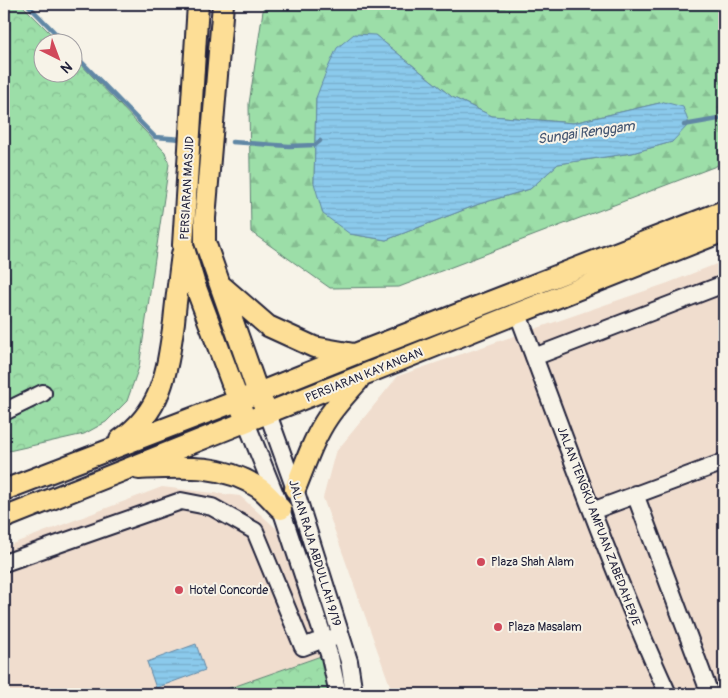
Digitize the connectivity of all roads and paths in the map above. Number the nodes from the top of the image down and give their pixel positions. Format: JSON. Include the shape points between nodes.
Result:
{"nodes":[{"id":1,"x":198,"y":4,"type":"edge"},
{"id":2,"x":223,"y":4,"type":"edge"},
{"id":3,"x":724,"y":211,"type":"edge"},
{"id":4,"x":724,"y":231,"type":"edge"},
{"id":5,"x":183,"y":245,"type":"junction"},
{"id":6,"x":220,"y":284,"type":"junction"},
{"id":7,"x":724,"y":284,"type":"edge"},
{"id":8,"x":518,"y":314,"type":"junction"},
{"id":9,"x":355,"y":354,"type":"junction"},
{"id":10,"x":534,"y":357,"type":"junction"},
{"id":11,"x":363,"y":376,"type":"junction"},
{"id":12,"x":43,"y":393,"type":"dead end"},
{"id":13,"x":258,"y":393,"type":"junction"},
{"id":14,"x":238,"y":401,"type":"junction"},
{"id":15,"x":4,"y":412,"type":"edge"},
{"id":16,"x":268,"y":414,"type":"junction"},
{"id":17,"x":246,"y":422,"type":"junction"},
{"id":18,"x":102,"y":453,"type":"junction"},
{"id":19,"x":724,"y":462,"type":"edge"},
{"id":20,"x":123,"y":469,"type":"junction"},
{"id":21,"x":295,"y":489,"type":"junction"},
{"id":22,"x":4,"y":490,"type":"edge"},
{"id":23,"x":635,"y":494,"type":"junction"},
{"id":24,"x":281,"y":510,"type":"junction"},
{"id":25,"x":592,"y":511,"type":"junction"},
{"id":26,"x":4,"y":518,"type":"edge"},
{"id":27,"x":4,"y":563,"type":"edge"},
{"id":28,"x":333,"y":638,"type":"junction"},
{"id":29,"x":338,"y":694,"type":"edge"},
{"id":30,"x":354,"y":694,"type":"edge"},
{"id":31,"x":668,"y":694,"type":"edge"},
{"id":32,"x":710,"y":694,"type":"edge"}],
"edges":[{"from":1,"to":5,"type":"main road","name":"PERSIARAN MASJID"},
{"from":2,"to":6,"type":"main road","name":"PERSIARAN MASJID","via":[[205,218],[205,242]]},
{"from":3,"to":9,"type":"main road","name":"PERSIARAN KAYANGAN"},
{"from":4,"to":8,"type":"main road","name":"PERSIARAN KAYANGAN"},
{"from":5,"to":14,"type":"main road","name":"PERSIARAN MASJID"},
{"from":5,"to":18,"type":"main road","via":[[168,368],[159,393],[134,430]]},
{"from":6,"to":9,"type":"main road","via":[[268,326],[314,347]]},
{"from":6,"to":13,"type":"main road","name":"PERSIARAN MASJID"},
{"from":7,"to":10,"type":"street"},
{"from":8,"to":10,"type":"street","name":"JALAN TENGKU AMPUAN ZABEDAH E9/E"},
{"from":8,"to":11,"type":"main road","name":"PERSIARAN KAYANGAN"},
{"from":9,"to":13,"type":"main road","name":"PERSIARAN KAYANGAN"},
{"from":10,"to":25,"type":"street","name":"JALAN TENGKU AMPUAN ZABEDAH E9/E"},
{"from":11,"to":16,"type":"main road","name":"PERSIARAN KAYANGAN"},
{"from":11,"to":21,"type":"main road","via":[[327,419]]},
{"from":12,"to":15,"type":"street"},
{"from":13,"to":14,"type":"main road","name":"PERSIARAN KAYANGAN"},
{"from":13,"to":16,"type":"main road","name":"PERSIARAN MASJID"},
{"from":14,"to":17,"type":"main road","name":"PERSIARAN MASJID"},
{"from":14,"to":18,"type":"main road","name":"PERSIARAN KAYANGAN"},
{"from":16,"to":17,"type":"main road","name":"PERSIARAN KAYANGAN"},
{"from":16,"to":21,"type":"street","name":"JALAN RAJA ABDULLAH 9/19"},
{"from":17,"to":20,"type":"main road","name":"PERSIARAN KAYANGAN"},
{"from":17,"to":24,"type":"street","name":"JALAN RAJA ABDULLAH 9/19"},
{"from":18,"to":22,"type":"main road","name":"PERSIARAN KAYANGAN"},
{"from":19,"to":23,"type":"street"},
{"from":20,"to":24,"type":"main road","via":[[189,467],[229,472],[259,488]]},
{"from":20,"to":26,"type":"main road","name":"PERSIARAN KAYANGAN"},
{"from":21,"to":28,"type":"street","name":"JALAN RAJA ABDULLAH 9/19"},
{"from":23,"to":25,"type":"street"},
{"from":23,"to":32,"type":"street"},
{"from":24,"to":28,"type":"street","name":"JALAN RAJA ABDULLAH 9/19"},
{"from":25,"to":31,"type":"street","name":"JALAN TENGKU AMPUAN ZABEDAH E9/E","via":[[647,650]]},
{"from":27,"to":28,"type":"street","via":[[180,502],[212,507],[255,531],[303,647]]},
{"from":28,"to":29,"type":"street","name":"JALAN RAJA ABDULLAH 9/19","via":[[330,657]]},
{"from":28,"to":30,"type":"street","name":"JALAN RAJA ABDULLAH 9/19","via":[[349,661]]}]}
